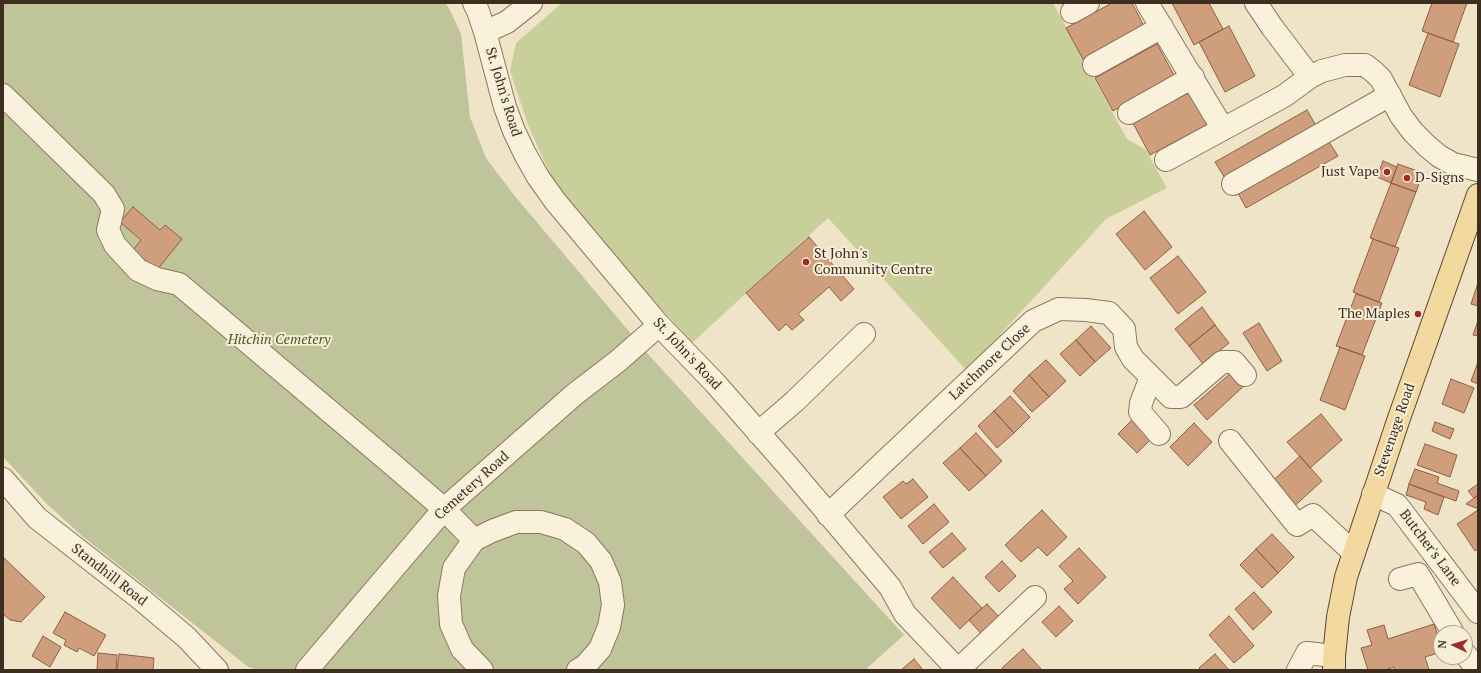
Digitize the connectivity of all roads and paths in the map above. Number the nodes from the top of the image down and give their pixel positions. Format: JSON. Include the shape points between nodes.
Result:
{"nodes":[{"id":1,"x":474,"y":3,"type":"edge"},
{"id":2,"x":531,"y":3,"type":"edge"},
{"id":3,"x":1147,"y":3,"type":"edge"},
{"id":4,"x":1256,"y":3,"type":"edge"},
{"id":5,"x":1162,"y":27,"type":"junction"},
{"id":6,"x":485,"y":32,"type":"junction"},
{"id":7,"x":1094,"y":65,"type":"dead end"},
{"id":8,"x":1193,"y":77,"type":"junction"},
{"id":9,"x":1310,"y":77,"type":"junction"},
{"id":10,"x":3,"y":94,"type":"edge"},
{"id":11,"x":1390,"y":95,"type":"junction"},
{"id":12,"x":1129,"y":113,"type":"dead end"},
{"id":13,"x":1223,"y":129,"type":"junction"},
{"id":14,"x":1166,"y":160,"type":"dead end"},
{"id":15,"x":1478,"y":170,"type":"edge"},
{"id":16,"x":1233,"y":184,"type":"dead end"},
{"id":17,"x":1477,"y":200,"type":"edge"},
{"id":18,"x":659,"y":325,"type":"junction"},
{"id":19,"x":864,"y":334,"type":"dead end"},
{"id":20,"x":1245,"y":375,"type":"dead end"},
{"id":21,"x":1151,"y":377,"type":"junction"},
{"id":22,"x":758,"y":433,"type":"junction"},
{"id":23,"x":1159,"y":434,"type":"dead end"},
{"id":24,"x":1230,"y":441,"type":"dead end"},
{"id":25,"x":3,"y":479,"type":"edge"},
{"id":26,"x":1373,"y":494,"type":"junction"},
{"id":27,"x":444,"y":509,"type":"junction"},
{"id":28,"x":828,"y":515,"type":"junction"},
{"id":29,"x":474,"y":540,"type":"junction"},
{"id":30,"x":1354,"y":553,"type":"junction"},
{"id":31,"x":1400,"y":580,"type":"dead end"},
{"id":32,"x":1035,"y":597,"type":"dead end"},
{"id":33,"x":1478,"y":612,"type":"edge"},
{"id":34,"x":1448,"y":625,"type":"edge"},
{"id":35,"x":1334,"y":663,"type":"edge"},
{"id":36,"x":584,"y":669,"type":"edge"},
{"id":37,"x":217,"y":670,"type":"edge"},
{"id":38,"x":307,"y":670,"type":"edge"},
{"id":39,"x":482,"y":670,"type":"edge"},
{"id":40,"x":958,"y":670,"type":"edge"},
{"id":41,"x":1298,"y":670,"type":"edge"}],
"edges":[{"from":1,"to":6,"type":"street","name":"St. John's Road"},
{"from":2,"to":6,"type":"street","via":[[507,22]]},
{"from":3,"to":5,"type":"street"},
{"from":4,"to":9,"type":"street"},
{"from":5,"to":7,"type":"street"},
{"from":5,"to":8,"type":"street"},
{"from":6,"to":18,"type":"street","name":"St. John's Road","via":[[505,106],[525,154],[538,177],[555,201]]},
{"from":8,"to":12,"type":"street"},
{"from":8,"to":13,"type":"street"},
{"from":9,"to":11,"type":"street","via":[[1345,65],[1365,65],[1381,79]]},
{"from":9,"to":13,"type":"street","via":[[1284,96]]},
{"from":10,"to":27,"type":"street","via":[[104,194],[113,209],[108,230],[114,245],[138,270],[157,279],[179,284]]},
{"from":11,"to":15,"type":"street","via":[[1405,121],[1427,146],[1453,164]]},
{"from":11,"to":16,"type":"street"},
{"from":13,"to":14,"type":"street"},
{"from":17,"to":26,"type":"main road","name":"Stevenage Road"},
{"from":18,"to":22,"type":"street","name":"St. John's Road"},
{"from":18,"to":27,"type":"street","name":"Cemetery Road","via":[[575,394]]},
{"from":19,"to":22,"type":"street"},
{"from":20,"to":21,"type":"street","name":"Latchmore Close","via":[[1234,362],[1222,362],[1181,397],[1171,397]]},
{"from":21,"to":23,"type":"street","via":[[1140,412]]},
{"from":21,"to":28,"type":"street","name":"Latchmore Close","via":[[1132,359],[1126,347],[1124,329],[1109,313],[1059,309],[1033,321]]},
{"from":22,"to":28,"type":"street","name":"St. John's Road"},
{"from":24,"to":30,"type":"street","via":[[1297,525],[1313,515]]},
{"from":25,"to":37,"type":"street","name":"Standhill Road","via":[[38,518],[187,638]]},
{"from":26,"to":30,"type":"main road","name":"Stevenage Road"},
{"from":26,"to":33,"type":"street","name":"Butcher's Lane","via":[[1397,505]]},
{"from":27,"to":29,"type":"street"},
{"from":27,"to":38,"type":"street","name":"Cemetery Road"},
{"from":28,"to":40,"type":"street","name":"St. John's Road","via":[[890,588],[905,614]]},
{"from":29,"to":36,"type":"street","via":[[516,522],[541,522],[565,529],[586,543],[601,560],[610,582],[613,605],[609,628],[600,648]]},
{"from":29,"to":39,"type":"street","via":[[454,568],[449,596],[451,624],[462,649]]},
{"from":30,"to":35,"type":"main road","name":"Stevenage Road","via":[[1338,617]]},
{"from":31,"to":34,"type":"street","via":[[1418,574]]},
{"from":32,"to":40,"type":"street"},
{"from":35,"to":41,"type":"street","via":[[1307,653]]}]}
